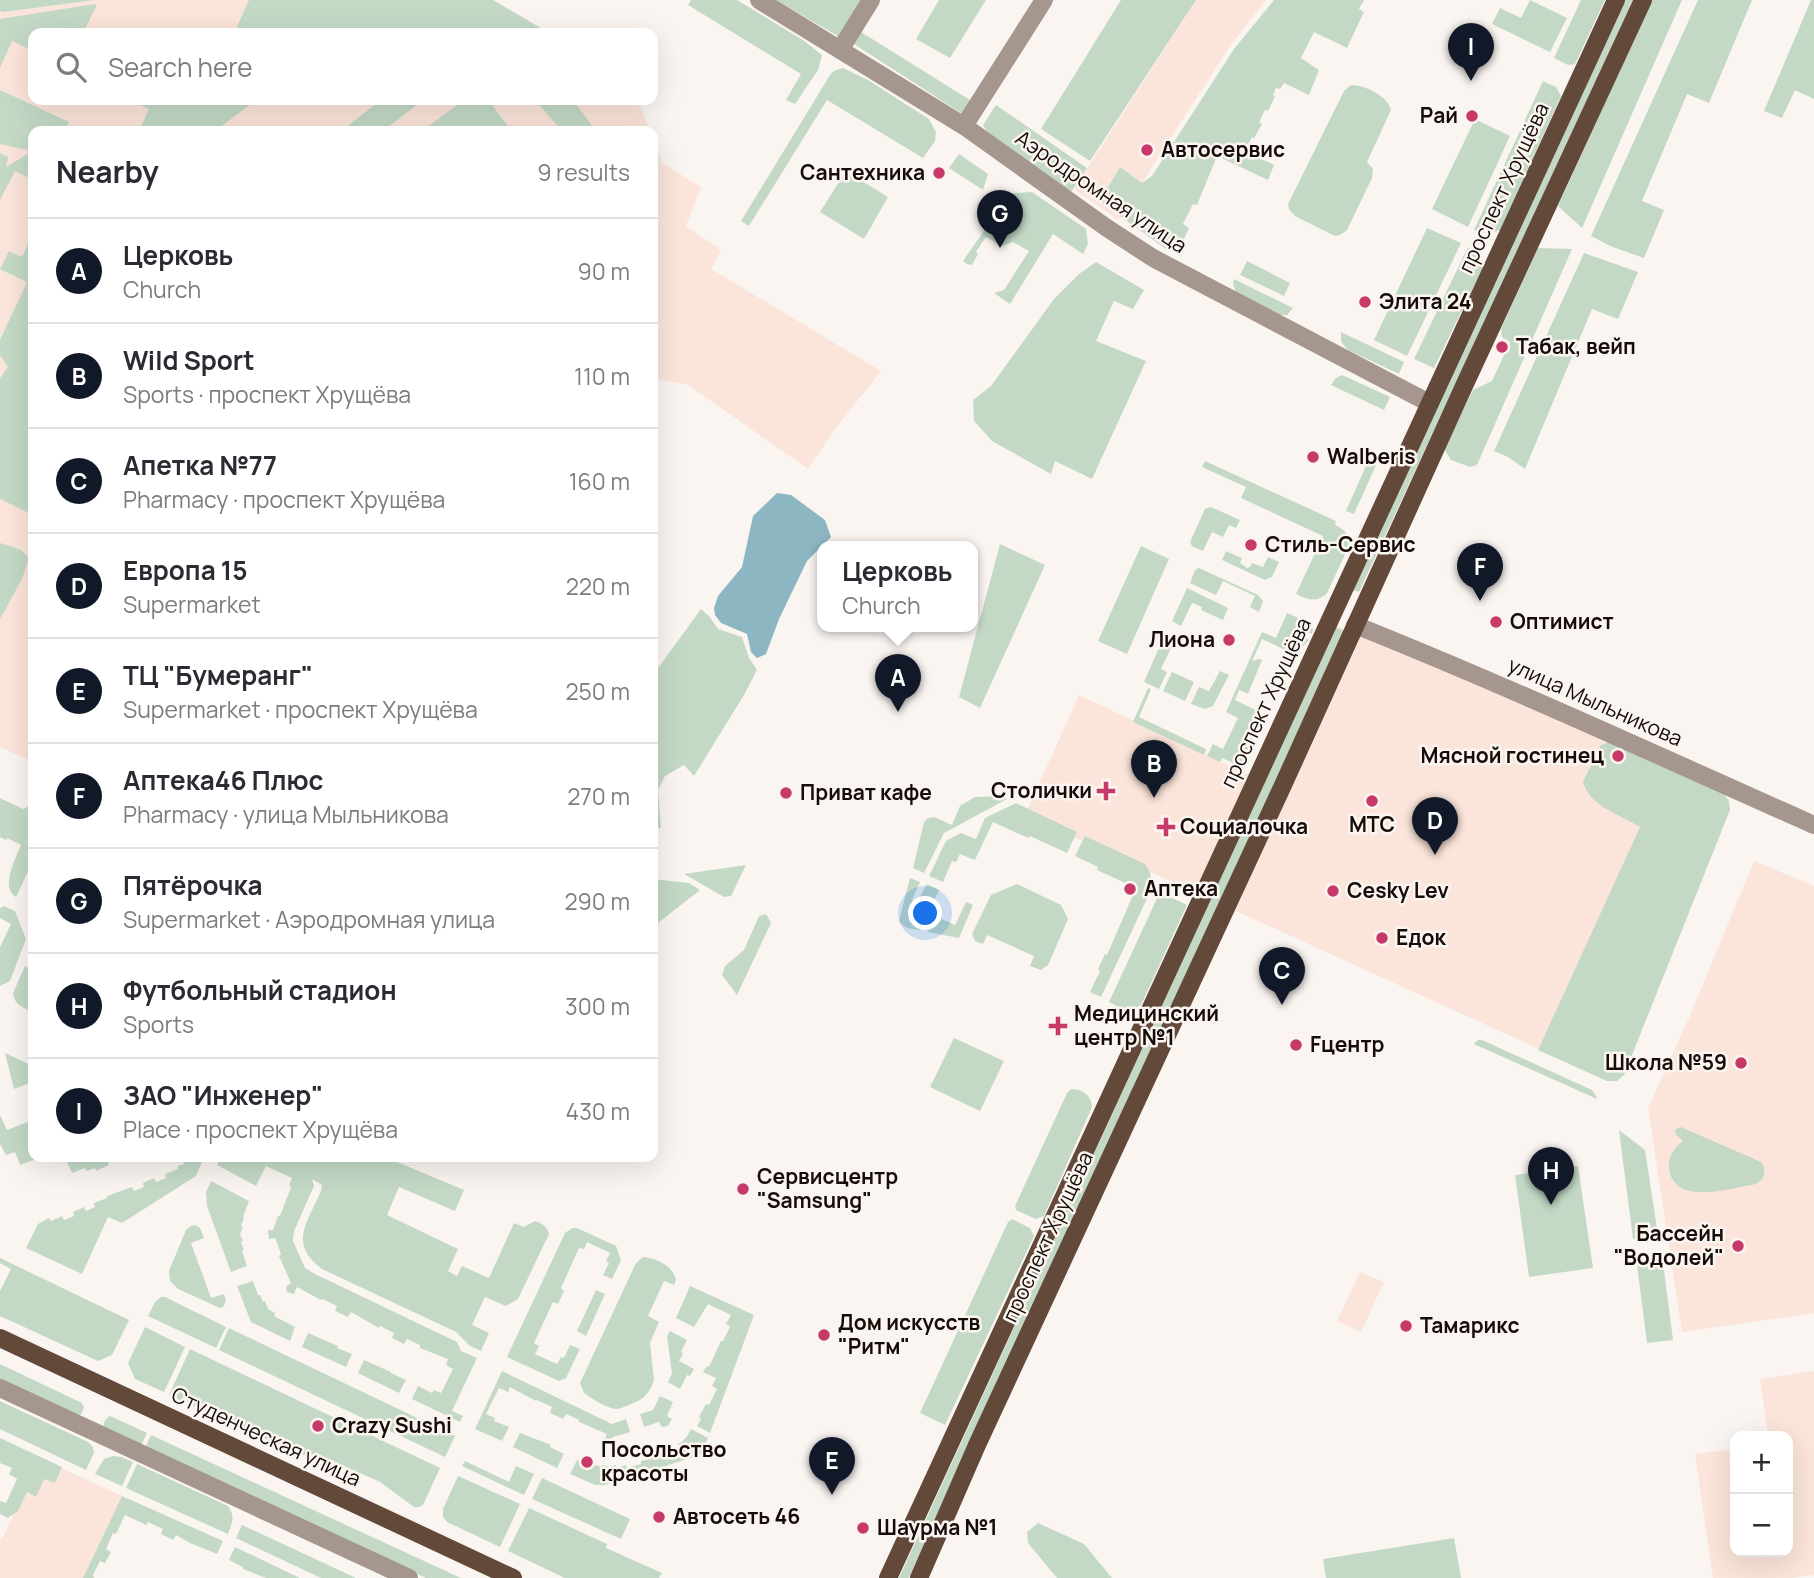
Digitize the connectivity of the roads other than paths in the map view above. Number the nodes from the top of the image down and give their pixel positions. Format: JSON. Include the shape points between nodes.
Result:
{"nodes":[{"id":1,"x":759,"y":0,"type":"edge"},
{"id":2,"x":871,"y":0,"type":"edge"},
{"id":3,"x":1044,"y":0,"type":"edge"},
{"id":4,"x":1616,"y":0,"type":"edge"},
{"id":5,"x":1643,"y":0,"type":"edge"},
{"id":6,"x":840,"y":50,"type":"junction"},
{"id":7,"x":964,"y":126,"type":"junction"},
{"id":8,"x":1429,"y":403,"type":"junction"},
{"id":9,"x":1331,"y":617,"type":"junction"},
{"id":10,"x":1355,"y":625,"type":"junction"},
{"id":11,"x":1814,"y":825,"type":"edge"},
{"id":12,"x":0,"y":1338,"type":"edge"},
{"id":13,"x":0,"y":1388,"type":"edge"},
{"id":14,"x":409,"y":1578,"type":"edge"},
{"id":15,"x":513,"y":1578,"type":"edge"},
{"id":16,"x":888,"y":1578,"type":"edge"},
{"id":17,"x":919,"y":1578,"type":"edge"}],
"edges":[{"from":1,"to":6,"type":"street","name":"Аэродромная улица"},
{"from":2,"to":6,"type":"street"},
{"from":3,"to":7,"type":"street"},
{"from":4,"to":8,"type":"main road","name":"проспект Хрущёва"},
{"from":5,"to":10,"type":"main road","name":"проспект Хрущёва"},
{"from":6,"to":7,"type":"street","name":"Аэродромная улица"},
{"from":7,"to":8,"type":"street","name":"Аэродромная улица","via":[[1153,258]]},
{"from":8,"to":9,"type":"main road","name":"проспект Хрущёва"},
{"from":9,"to":10,"type":"main road"},
{"from":9,"to":16,"type":"main road","name":"проспект Хрущёва"},
{"from":10,"to":11,"type":"street","name":"улица Мыльникова"},
{"from":10,"to":17,"type":"main road","name":"проспект Хрущёва"},
{"from":12,"to":15,"type":"main road","name":"Студенческая улица"},
{"from":13,"to":14,"type":"street"}]}
